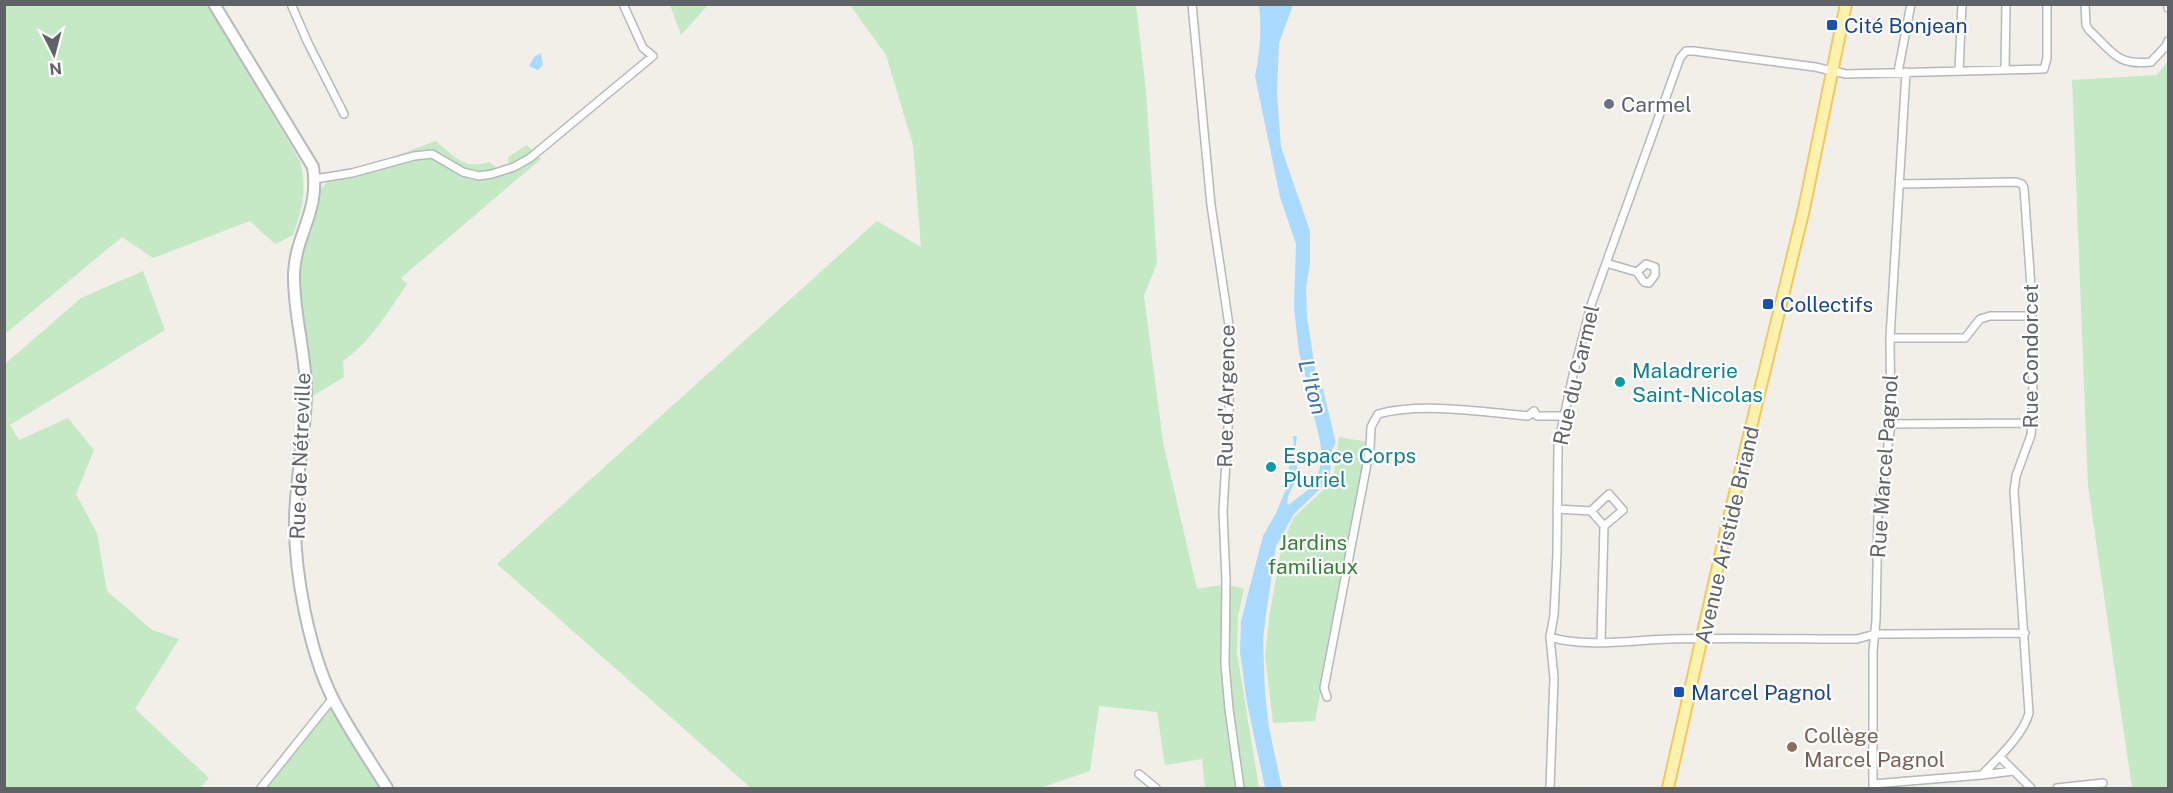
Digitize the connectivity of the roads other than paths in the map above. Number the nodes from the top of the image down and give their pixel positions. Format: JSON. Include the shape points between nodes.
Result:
{"nodes":[{"id":1,"x":214,"y":4,"type":"edge"},
{"id":2,"x":291,"y":4,"type":"edge"},
{"id":3,"x":623,"y":4,"type":"edge"},
{"id":4,"x":1192,"y":4,"type":"edge"},
{"id":5,"x":1846,"y":4,"type":"edge"},
{"id":6,"x":1911,"y":4,"type":"edge"},
{"id":7,"x":1962,"y":4,"type":"edge"},
{"id":8,"x":2006,"y":4,"type":"edge"},
{"id":9,"x":2047,"y":4,"type":"edge"},
{"id":10,"x":2085,"y":4,"type":"edge"},
{"id":11,"x":2169,"y":41,"type":"edge"},
{"id":12,"x":2005,"y":70,"type":"junction"},
{"id":13,"x":1831,"y":71,"type":"junction"},
{"id":14,"x":1959,"y":71,"type":"junction"},
{"id":15,"x":1902,"y":72,"type":"junction"},
{"id":16,"x":344,"y":114,"type":"dead end"},
{"id":17,"x":315,"y":179,"type":"junction"},
{"id":18,"x":1900,"y":184,"type":"junction"},
{"id":19,"x":1606,"y":263,"type":"junction"},
{"id":20,"x":1637,"y":272,"type":"dead end"},
{"id":21,"x":2032,"y":316,"type":"junction"},
{"id":22,"x":1890,"y":338,"type":"junction"},
{"id":23,"x":1564,"y":416,"type":"junction"},
{"id":24,"x":2032,"y":423,"type":"junction"},
{"id":25,"x":1891,"y":424,"type":"junction"},
{"id":26,"x":1557,"y":509,"type":"junction"},
{"id":27,"x":1591,"y":511,"type":"junction"},
{"id":28,"x":1604,"y":526,"type":"junction"},
{"id":29,"x":2025,"y":633,"type":"junction"},
{"id":30,"x":1875,"y":634,"type":"junction"},
{"id":31,"x":1550,"y":637,"type":"junction"},
{"id":32,"x":1702,"y":639,"type":"junction"},
{"id":33,"x":1600,"y":641,"type":"junction"},
{"id":34,"x":1327,"y":697,"type":"dead end"},
{"id":35,"x":333,"y":698,"type":"junction"},
{"id":36,"x":2000,"y":757,"type":"junction"},
{"id":37,"x":2013,"y":771,"type":"junction"},
{"id":38,"x":1138,"y":774,"type":"dead end"},
{"id":39,"x":1982,"y":775,"type":"junction"},
{"id":40,"x":2103,"y":783,"type":"dead end"},
{"id":41,"x":1873,"y":786,"type":"edge"},
{"id":42,"x":261,"y":789,"type":"edge"},
{"id":43,"x":387,"y":789,"type":"edge"},
{"id":44,"x":1156,"y":789,"type":"edge"},
{"id":45,"x":1240,"y":789,"type":"edge"},
{"id":46,"x":1550,"y":789,"type":"edge"},
{"id":47,"x":1668,"y":789,"type":"edge"},
{"id":48,"x":2031,"y":789,"type":"edge"},
{"id":49,"x":2057,"y":789,"type":"edge"}],
"edges":[{"from":1,"to":17,"type":"street","via":[[306,154]]},
{"from":2,"to":16,"type":"street"},
{"from":3,"to":17,"type":"street","via":[[643,48],[653,56],[530,159],[479,176],[463,172],[432,154]]},
{"from":4,"to":45,"type":"street","name":"Rue d'Argence","via":[[1211,205],[1230,332],[1223,511],[1226,664]]},
{"from":5,"to":13,"type":"main road","name":"Avenue Aristide Briand"},
{"from":6,"to":15,"type":"street","name":"Rue Marcel Pagnol"},
{"from":7,"to":14,"type":"street"},
{"from":8,"to":12,"type":"street"},
{"from":9,"to":12,"type":"street","via":[[2044,69]]},
{"from":10,"to":11,"type":"street","via":[[2088,30],[2122,61],[2151,62]]},
{"from":12,"to":14,"type":"street"},
{"from":13,"to":15,"type":"street"},
{"from":13,"to":19,"type":"street","name":"Rue du Carmel","via":[[1686,51],[1680,58]]},
{"from":13,"to":32,"type":"main road","name":"Avenue Aristide Briand","via":[[1804,209]]},
{"from":14,"to":15,"type":"street"},
{"from":15,"to":18,"type":"street","name":"Rue Marcel Pagnol"},
{"from":17,"to":35,"type":"street","name":"Rue de Nétreville","via":[[312,210],[294,276],[306,389],[295,526],[300,587],[308,624]]},
{"from":18,"to":21,"type":"street","name":"Rue Condorcet","via":[[2022,184]]},
{"from":18,"to":22,"type":"street","name":"Rue Marcel Pagnol"},
{"from":19,"to":20,"type":"street"},
{"from":19,"to":23,"type":"street","name":"Rue du Carmel","via":[[1591,305]]},
{"from":21,"to":22,"type":"street","via":[[1980,319],[1965,338]]},
{"from":21,"to":24,"type":"street","name":"Rue Condorcet"},
{"from":22,"to":25,"type":"street","name":"Rue Marcel Pagnol"},
{"from":23,"to":26,"type":"street","name":"Rue du Carmel","via":[[1558,445]]},
{"from":23,"to":34,"type":"street","via":[[1537,416],[1534,411],[1528,416],[1435,409],[1396,409],[1378,414],[1371,427],[1324,688]]},
{"from":24,"to":25,"type":"street"},
{"from":24,"to":29,"type":"street","name":"Rue Condorcet","via":[[2014,491]]},
{"from":25,"to":30,"type":"street","name":"Rue Marcel Pagnol","via":[[1878,516]]},
{"from":26,"to":27,"type":"street"},
{"from":26,"to":31,"type":"street","name":"Rue du Carmel"},
{"from":27,"to":28,"type":"street"},
{"from":27,"to":28,"type":"street","via":[[1609,494],[1623,510]]},
{"from":28,"to":33,"type":"street"},
{"from":29,"to":30,"type":"street"},
{"from":29,"to":36,"type":"street","name":"Rue Condorcet","via":[[2029,713]]},
{"from":30,"to":32,"type":"street","via":[[1857,639]]},
{"from":30,"to":41,"type":"street","name":"Rue Marcel Pagnol"},
{"from":31,"to":33,"type":"street"},
{"from":31,"to":46,"type":"street","name":"Rue du Carmel","via":[[1554,678]]},
{"from":32,"to":33,"type":"street"},
{"from":32,"to":47,"type":"main road","name":"Avenue Aristide Briand"},
{"from":35,"to":42,"type":"street"},
{"from":35,"to":43,"type":"street","name":"Rue de Nétreville"},
{"from":36,"to":37,"type":"street"},
{"from":36,"to":39,"type":"street","name":"Rue Condorcet"},
{"from":37,"to":39,"type":"street"},
{"from":37,"to":48,"type":"street"},
{"from":38,"to":44,"type":"street"},
{"from":39,"to":41,"type":"street"},
{"from":40,"to":49,"type":"street"}]}
